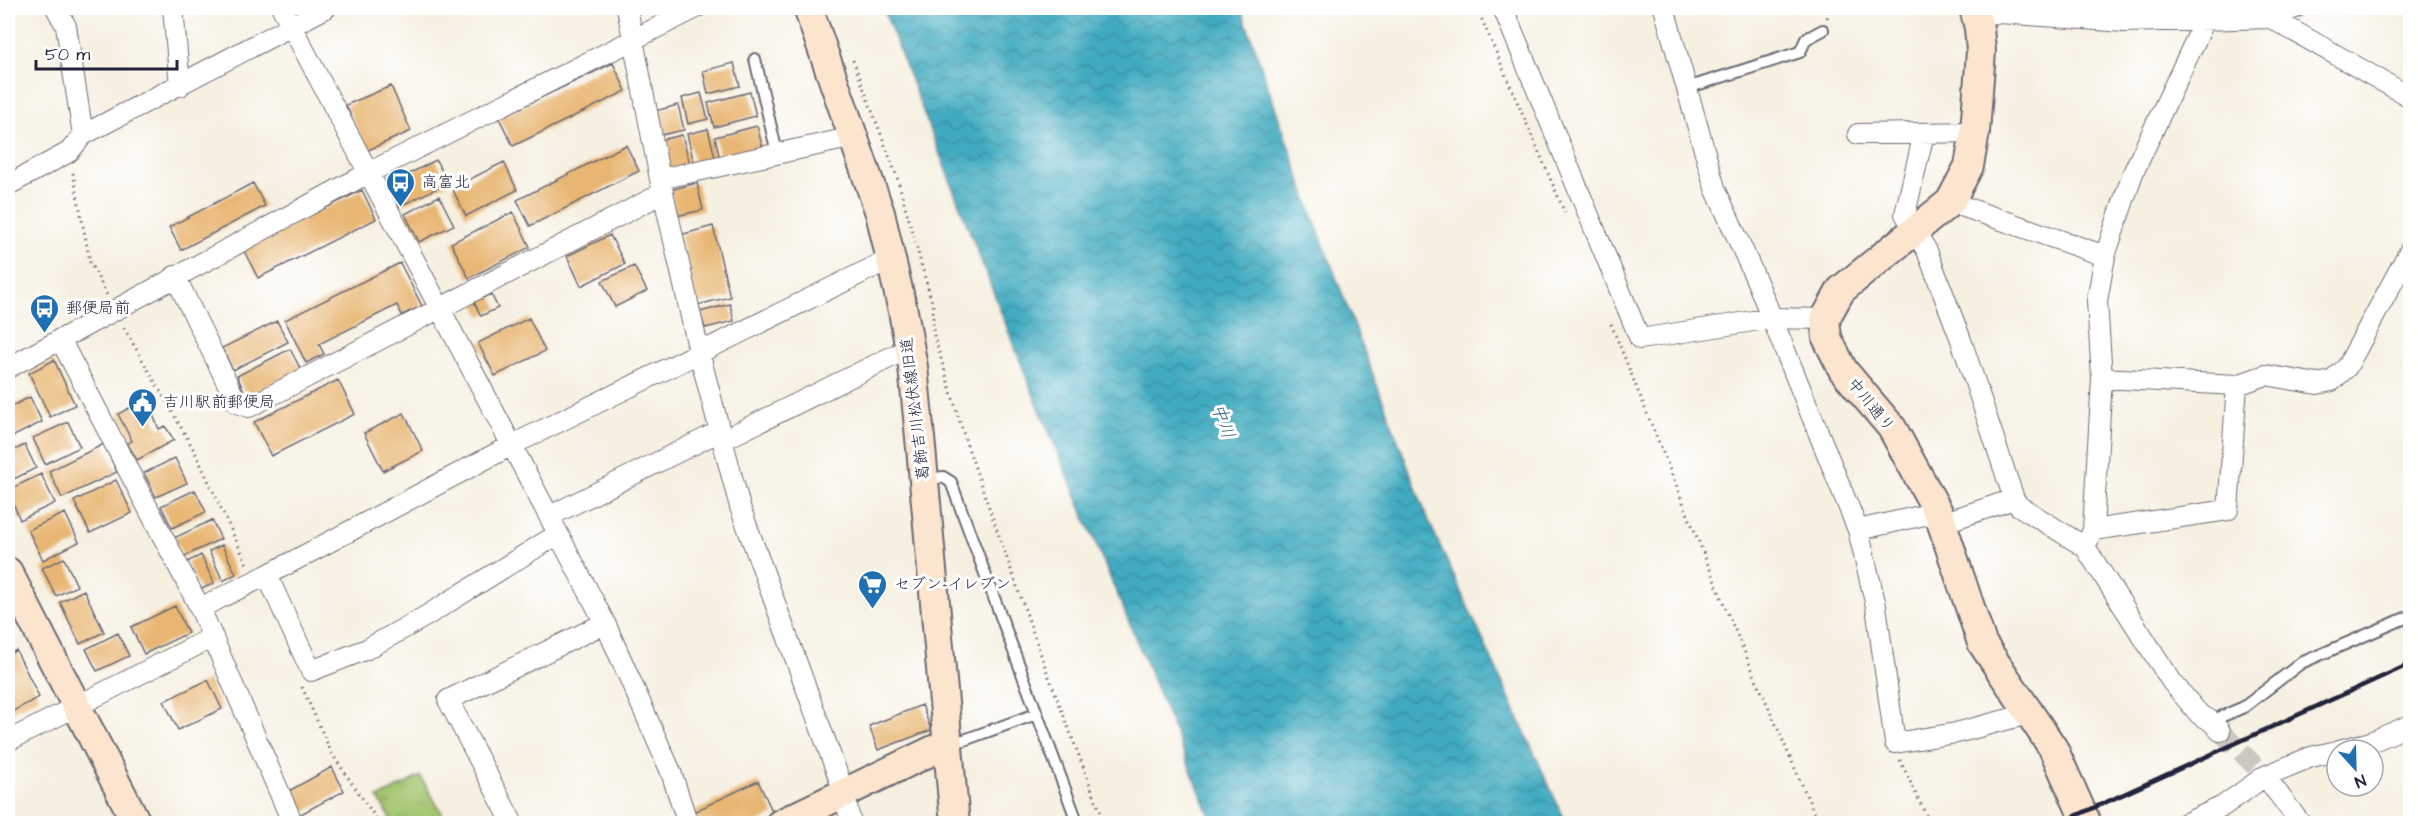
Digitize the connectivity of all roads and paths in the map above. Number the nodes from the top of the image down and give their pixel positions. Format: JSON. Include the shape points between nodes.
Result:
{"nodes":[{"id":1,"x":56,"y":8,"type":"edge"},
{"id":2,"x":173,"y":8,"type":"edge"},
{"id":3,"x":282,"y":8,"type":"edge"},
{"id":4,"x":326,"y":8,"type":"edge"},
{"id":5,"x":627,"y":8,"type":"edge"},
{"id":6,"x":696,"y":8,"type":"edge"},
{"id":7,"x":808,"y":8,"type":"edge"},
{"id":8,"x":1477,"y":8,"type":"edge"},
{"id":9,"x":1503,"y":8,"type":"edge"},
{"id":10,"x":1664,"y":8,"type":"edge"},
{"id":11,"x":2295,"y":8,"type":"edge"},
{"id":12,"x":1975,"y":11,"type":"edge"},
{"id":13,"x":2195,"y":15,"type":"edge"},
{"id":14,"x":2271,"y":18,"type":"junction"},
{"id":15,"x":291,"y":26,"type":"junction"},
{"id":16,"x":1823,"y":30,"type":"dead end"},
{"id":17,"x":633,"y":38,"type":"junction"},
{"id":18,"x":755,"y":58,"type":"dead end"},
{"id":19,"x":180,"y":86,"type":"junction"},
{"id":20,"x":1687,"y":88,"type":"junction"},
{"id":21,"x":2410,"y":97,"type":"edge"},
{"id":22,"x":1975,"y":132,"type":"junction"},
{"id":23,"x":1924,"y":133,"type":"junction"},
{"id":24,"x":1858,"y":134,"type":"dead end"},
{"id":25,"x":83,"y":135,"type":"junction"},
{"id":26,"x":854,"y":137,"type":"junction"},
{"id":27,"x":69,"y":152,"type":"junction"},
{"id":28,"x":777,"y":153,"type":"junction"},
{"id":29,"x":370,"y":172,"type":"junction"},
{"id":30,"x":8,"y":185,"type":"edge"},
{"id":31,"x":662,"y":186,"type":"junction"},
{"id":32,"x":1950,"y":202,"type":"junction"},
{"id":33,"x":1567,"y":218,"type":"dead end"},
{"id":34,"x":1914,"y":231,"type":"junction"},
{"id":35,"x":2410,"y":250,"type":"edge"},
{"id":36,"x":2105,"y":256,"type":"junction"},
{"id":37,"x":890,"y":259,"type":"junction"},
{"id":38,"x":175,"y":276,"type":"junction"},
{"id":39,"x":114,"y":309,"type":"junction"},
{"id":40,"x":441,"y":309,"type":"junction"},
{"id":41,"x":1608,"y":317,"type":"dead end"},
{"id":42,"x":1772,"y":318,"type":"junction"},
{"id":43,"x":1825,"y":319,"type":"junction"},
{"id":44,"x":933,"y":332,"type":"dead end"},
{"id":45,"x":60,"y":339,"type":"junction"},
{"id":46,"x":699,"y":352,"type":"junction"},
{"id":47,"x":910,"y":352,"type":"junction"},
{"id":48,"x":8,"y":368,"type":"edge"},
{"id":49,"x":2102,"y":378,"type":"junction"},
{"id":50,"x":2237,"y":385,"type":"junction"},
{"id":51,"x":720,"y":436,"type":"junction"},
{"id":52,"x":512,"y":445,"type":"junction"},
{"id":53,"x":924,"y":480,"type":"junction"},
{"id":54,"x":2014,"y":499,"type":"junction"},
{"id":55,"x":1940,"y":517,"type":"junction"},
{"id":56,"x":554,"y":525,"type":"junction"},
{"id":57,"x":1858,"y":530,"type":"junction"},
{"id":58,"x":2089,"y":538,"type":"junction"},
{"id":59,"x":8,"y":572,"type":"edge"},
{"id":60,"x":261,"y":578,"type":"junction"},
{"id":61,"x":200,"y":608,"type":"junction"},
{"id":62,"x":2410,"y":616,"type":"edge"},
{"id":63,"x":605,"y":623,"type":"junction"},
{"id":64,"x":213,"y":637,"type":"junction"},
{"id":65,"x":298,"y":678,"type":"dead end"},
{"id":66,"x":76,"y":706,"type":"junction"},
{"id":67,"x":1036,"y":714,"type":"junction"},
{"id":68,"x":2028,"y":714,"type":"junction"},
{"id":69,"x":2410,"y":725,"type":"edge"},
{"id":70,"x":2215,"y":726,"type":"joint"},
{"id":71,"x":2380,"y":738,"type":"edge"},
{"id":72,"x":8,"y":741,"type":"edge"},
{"id":73,"x":948,"y":743,"type":"junction"},
{"id":74,"x":1895,"y":743,"type":"junction"},
{"id":75,"x":2325,"y":753,"type":"edge"},
{"id":76,"x":2265,"y":776,"type":"junction"},
{"id":77,"x":844,"y":792,"type":"junction"},
{"id":78,"x":137,"y":824,"type":"edge"},
{"id":79,"x":293,"y":824,"type":"edge"},
{"id":80,"x":380,"y":824,"type":"edge"},
{"id":81,"x":513,"y":824,"type":"edge"},
{"id":82,"x":688,"y":824,"type":"edge"},
{"id":83,"x":780,"y":824,"type":"edge"},
{"id":84,"x":851,"y":824,"type":"edge"},
{"id":85,"x":955,"y":824,"type":"edge"},
{"id":86,"x":1078,"y":824,"type":"edge"},
{"id":87,"x":1105,"y":824,"type":"edge"},
{"id":88,"x":1819,"y":824,"type":"edge"},
{"id":89,"x":1930,"y":824,"type":"edge"},
{"id":90,"x":2087,"y":824,"type":"edge"},
{"id":91,"x":2184,"y":824,"type":"edge"},
{"id":92,"x":2301,"y":824,"type":"edge"}],
"edges":[{"from":1,"to":25,"type":"street","via":[[66,26]]},
{"from":2,"to":19,"type":"street"},
{"from":3,"to":15,"type":"street"},
{"from":4,"to":15,"type":"street"},
{"from":5,"to":17,"type":"street"},
{"from":6,"to":17,"type":"street"},
{"from":7,"to":26,"type":"street","name":"葛飾吉川松伏線旧道"},
{"from":8,"to":33,"type":"path"},
{"from":9,"to":42,"type":"street","via":[[1641,339]]},
{"from":10,"to":20,"type":"street"},
{"from":11,"to":14,"type":"street"},
{"from":12,"to":13,"type":"street","via":[[2124,22]]},
{"from":12,"to":22,"type":"street","via":[[1981,51]]},
{"from":13,"to":14,"type":"street"},
{"from":13,"to":36,"type":"street"},
{"from":14,"to":21,"type":"street"},
{"from":15,"to":19,"type":"street"},
{"from":15,"to":29,"type":"street"},
{"from":16,"to":20,"type":"lane","via":[[1806,39],[1800,52]]},
{"from":17,"to":29,"type":"street"},
{"from":17,"to":31,"type":"street"},
{"from":18,"to":28,"type":"lane"},
{"from":19,"to":25,"type":"street"},
{"from":20,"to":42,"type":"street","via":[[1715,188]]},
{"from":22,"to":23,"type":"street"},
{"from":22,"to":32,"type":"street","via":[[1969,166]]},
{"from":23,"to":24,"type":"street"},
{"from":23,"to":34,"type":"street","via":[[1905,214]]},
{"from":25,"to":27,"type":"street"},
{"from":26,"to":28,"type":"street"},
{"from":26,"to":37,"type":"street","name":"葛飾吉川松伏線旧道","via":[[880,213]]},
{"from":27,"to":30,"type":"street"},
{"from":27,"to":39,"type":"path","via":[[90,262]]},
{"from":28,"to":31,"type":"street"},
{"from":29,"to":38,"type":"street"},
{"from":29,"to":40,"type":"street"},
{"from":31,"to":40,"type":"street"},
{"from":31,"to":46,"type":"street"},
{"from":32,"to":34,"type":"street"},
{"from":32,"to":36,"type":"street"},
{"from":34,"to":43,"type":"street","via":[[1840,290]]},
{"from":34,"to":54,"type":"street","via":[[1928,251]]},
{"from":35,"to":50,"type":"street","via":[[2347,367],[2332,381],[2317,384],[2266,375]]},
{"from":36,"to":49,"type":"street","via":[[2097,301]]},
{"from":37,"to":46,"type":"street"},
{"from":37,"to":47,"type":"street","name":"葛飾吉川松伏線旧道"},
{"from":38,"to":39,"type":"street"},
{"from":38,"to":40,"type":"street","via":[[237,403],[249,407]]},
{"from":39,"to":45,"type":"street"},
{"from":39,"to":60,"type":"path"},
{"from":40,"to":52,"type":"street"},
{"from":41,"to":88,"type":"path","via":[[1728,614]]},
{"from":42,"to":43,"type":"street"},
{"from":42,"to":57,"type":"street"},
{"from":43,"to":55,"type":"street","name":"中川通り","via":[[1827,338],[1838,362],[1892,428]]},
{"from":44,"to":87,"type":"path","via":[[975,468]]},
{"from":45,"to":48,"type":"street"},
{"from":45,"to":61,"type":"street"},
{"from":46,"to":51,"type":"street"},
{"from":46,"to":52,"type":"street"},
{"from":47,"to":51,"type":"street","via":[[895,355],[731,436]]},
{"from":47,"to":53,"type":"street","name":"葛飾吉川松伏線旧道"},
{"from":49,"to":50,"type":"street"},
{"from":49,"to":58,"type":"street"},
{"from":50,"to":58,"type":"street","via":[[2228,510]]},
{"from":51,"to":56,"type":"street","via":[[710,436]]},
{"from":51,"to":77,"type":"street","via":[[740,507]]},
{"from":52,"to":56,"type":"street"},
{"from":52,"to":60,"type":"street"},
{"from":53,"to":67,"type":"lane","via":[[943,477],[951,482]]},
{"from":53,"to":73,"type":"street","name":"葛飾吉川松伏線旧道"},
{"from":54,"to":55,"type":"street"},
{"from":54,"to":58,"type":"street","via":[[2019,506]]},
{"from":55,"to":57,"type":"street"},
{"from":55,"to":68,"type":"street","name":"中川通り","via":[[1982,643]]},
{"from":56,"to":60,"type":"street","via":[[387,638],[311,671]]},
{"from":56,"to":63,"type":"street"},
{"from":57,"to":74,"type":"street","via":[[1876,606]]},
{"from":58,"to":70,"type":"street","via":[[2172,682],[2199,714]]},
{"from":59,"to":66,"type":"street"},
{"from":60,"to":61,"type":"street"},
{"from":61,"to":64,"type":"street"},
{"from":62,"to":70,"type":"lane","via":[[2301,663]]},
{"from":63,"to":81,"type":"street","via":[[448,700]]},
{"from":63,"to":82,"type":"street","via":[[671,772]]},
{"from":64,"to":66,"type":"street"},
{"from":64,"to":79,"type":"street"},
{"from":65,"to":80,"type":"path","via":[[332,754]]},
{"from":66,"to":72,"type":"street"},
{"from":66,"to":78,"type":"street"},
{"from":67,"to":73,"type":"lane"},
{"from":67,"to":86,"type":"lane"},
{"from":68,"to":74,"type":"street","via":[[1956,733]]},
{"from":68,"to":90,"type":"street","name":"中川通り","via":[[2053,748]]},
{"from":69,"to":71,"type":"street"},
{"from":73,"to":77,"type":"street"},
{"from":73,"to":85,"type":"street","name":"葛飾吉川松伏線旧道"},
{"from":74,"to":89,"type":"path","via":[[1899,760]]},
{"from":75,"to":76,"type":"street"},
{"from":76,"to":91,"type":"street","via":[[2223,806]]},
{"from":76,"to":92,"type":"street"},
{"from":77,"to":83,"type":"street"},
{"from":77,"to":84,"type":"street"}]}
